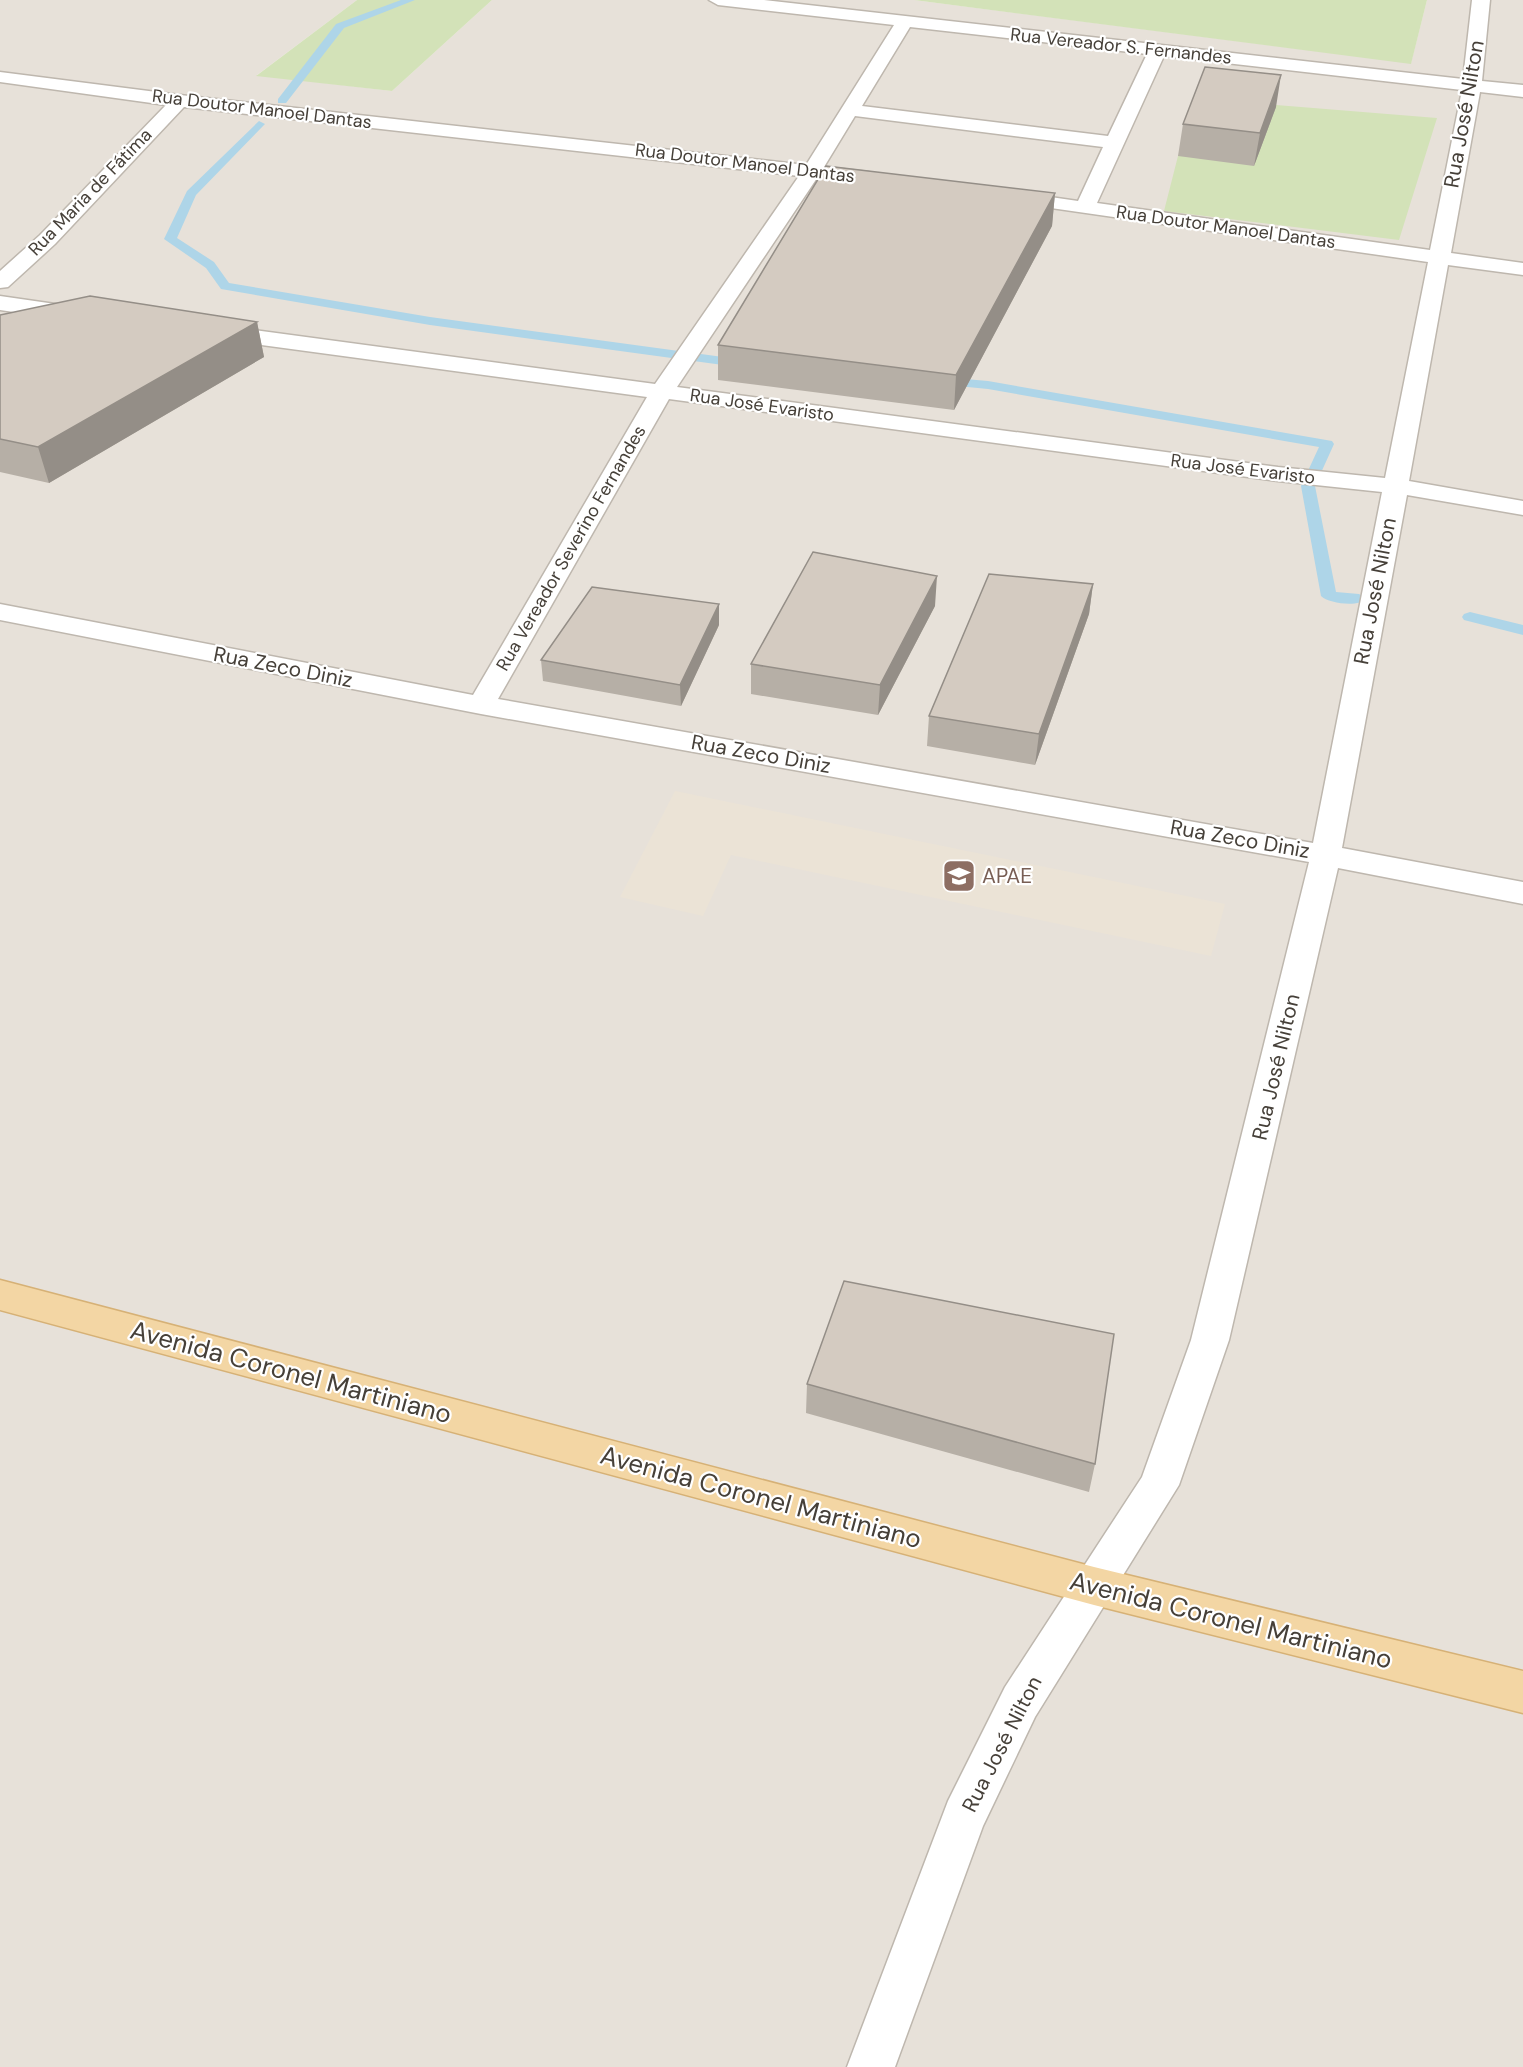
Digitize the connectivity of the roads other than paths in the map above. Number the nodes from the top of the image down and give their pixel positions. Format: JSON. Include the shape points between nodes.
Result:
{"nodes":[{"id":1,"x":718,"y":0,"type":"edge"},
{"id":2,"x":1481,"y":0,"type":"edge"},
{"id":3,"x":905,"y":21,"type":"junction"},
{"id":4,"x":1158,"y":50,"type":"junction"},
{"id":5,"x":0,"y":76,"type":"edge"},
{"id":6,"x":1472,"y":85,"type":"junction"},
{"id":7,"x":1523,"y":91,"type":"edge"},
{"id":8,"x":180,"y":100,"type":"junction"},
{"id":9,"x":850,"y":110,"type":"junction"},
{"id":10,"x":1114,"y":143,"type":"junction"},
{"id":11,"x":812,"y":171,"type":"junction"},
{"id":12,"x":887,"y":180,"type":"edge"},
{"id":13,"x":992,"y":195,"type":"edge"},
{"id":14,"x":1085,"y":207,"type":"junction"},
{"id":15,"x":1438,"y":257,"type":"junction"},
{"id":16,"x":1523,"y":269,"type":"edge"},
{"id":17,"x":0,"y":282,"type":"edge"},
{"id":18,"x":0,"y":303,"type":"edge"},
{"id":19,"x":28,"y":307,"type":"junction"},
{"id":20,"x":98,"y":316,"type":"edge"},
{"id":21,"x":0,"y":321,"type":"edge"},
{"id":22,"x":192,"y":329,"type":"edge"},
{"id":23,"x":668,"y":382,"type":"junction"},
{"id":24,"x":1395,"y":486,"type":"junction"},
{"id":25,"x":1523,"y":508,"type":"edge"},
{"id":26,"x":0,"y":612,"type":"edge"},
{"id":27,"x":481,"y":705,"type":"junction"},
{"id":28,"x":1326,"y":855,"type":"junction"},
{"id":29,"x":1523,"y":893,"type":"edge"},
{"id":30,"x":0,"y":1295,"type":"edge"},
{"id":31,"x":1094,"y":1586,"type":"junction"},
{"id":32,"x":1523,"y":1692,"type":"edge"},
{"id":33,"x":871,"y":2067,"type":"edge"}],
"edges":[{"from":1,"to":3,"type":"street","name":"Rua Vereador S. Fernandes"},
{"from":2,"to":6,"type":"street","name":"Rua José Nilton"},
{"from":3,"to":4,"type":"street","name":"Rua Vereador S. Fernandes"},
{"from":3,"to":9,"type":"street"},
{"from":4,"to":6,"type":"street","name":"Rua Vereador S. Fernandes"},
{"from":4,"to":10,"type":"street"},
{"from":5,"to":8,"type":"street","name":"Rua Doutor Manoel Dantas"},
{"from":6,"to":7,"type":"street","name":"Rua Vereador S. Fernandes"},
{"from":6,"to":15,"type":"street","name":"Rua José Nilton"},
{"from":8,"to":11,"type":"street","name":"Rua Doutor Manoel Dantas"},
{"from":8,"to":17,"type":"street","name":"Rua Maria de Fátima","via":[[68,219]]},
{"from":9,"to":10,"type":"street"},
{"from":9,"to":11,"type":"street"},
{"from":10,"to":14,"type":"street"},
{"from":11,"to":12,"type":"street","name":"Rua Doutor Manoel Dantas"},
{"from":11,"to":23,"type":"street","name":"Rua Vereador Severino Fernandes"},
{"from":13,"to":14,"type":"street","name":"Rua Doutor Manoel Dantas"},
{"from":14,"to":15,"type":"street","name":"Rua Doutor Manoel Dantas"},
{"from":15,"to":16,"type":"street","name":"Rua Doutor Manoel Dantas"},
{"from":15,"to":24,"type":"street","name":"Rua José Nilton"},
{"from":18,"to":19,"type":"street"},
{"from":19,"to":20,"type":"street"},
{"from":19,"to":21,"type":"street"},
{"from":22,"to":23,"type":"street","name":"Rua José Evaristo"},
{"from":23,"to":24,"type":"street","name":"Rua José Evaristo","via":[[1266,472]]},
{"from":23,"to":27,"type":"street","name":"Rua Vereador Severino Fernandes"},
{"from":24,"to":25,"type":"street","name":"Rua José Evaristo"},
{"from":24,"to":28,"type":"street","name":"Rua José Nilton"},
{"from":26,"to":27,"type":"street","name":"Rua Zeco Diniz"},
{"from":27,"to":28,"type":"street","name":"Rua Zeco Diniz"},
{"from":28,"to":29,"type":"street","name":"Rua Zeco Diniz"},
{"from":28,"to":31,"type":"street","name":"Rua José Nilton","via":[[1210,1340],[1159,1485]]},
{"from":30,"to":31,"type":"main road","name":"Avenida Coronel Martiniano"},
{"from":31,"to":32,"type":"main road","name":"Avenida Coronel Martiniano"},
{"from":31,"to":33,"type":"street","name":"Rua José Nilton","via":[[1020,1702],[964,1817]]}]}
